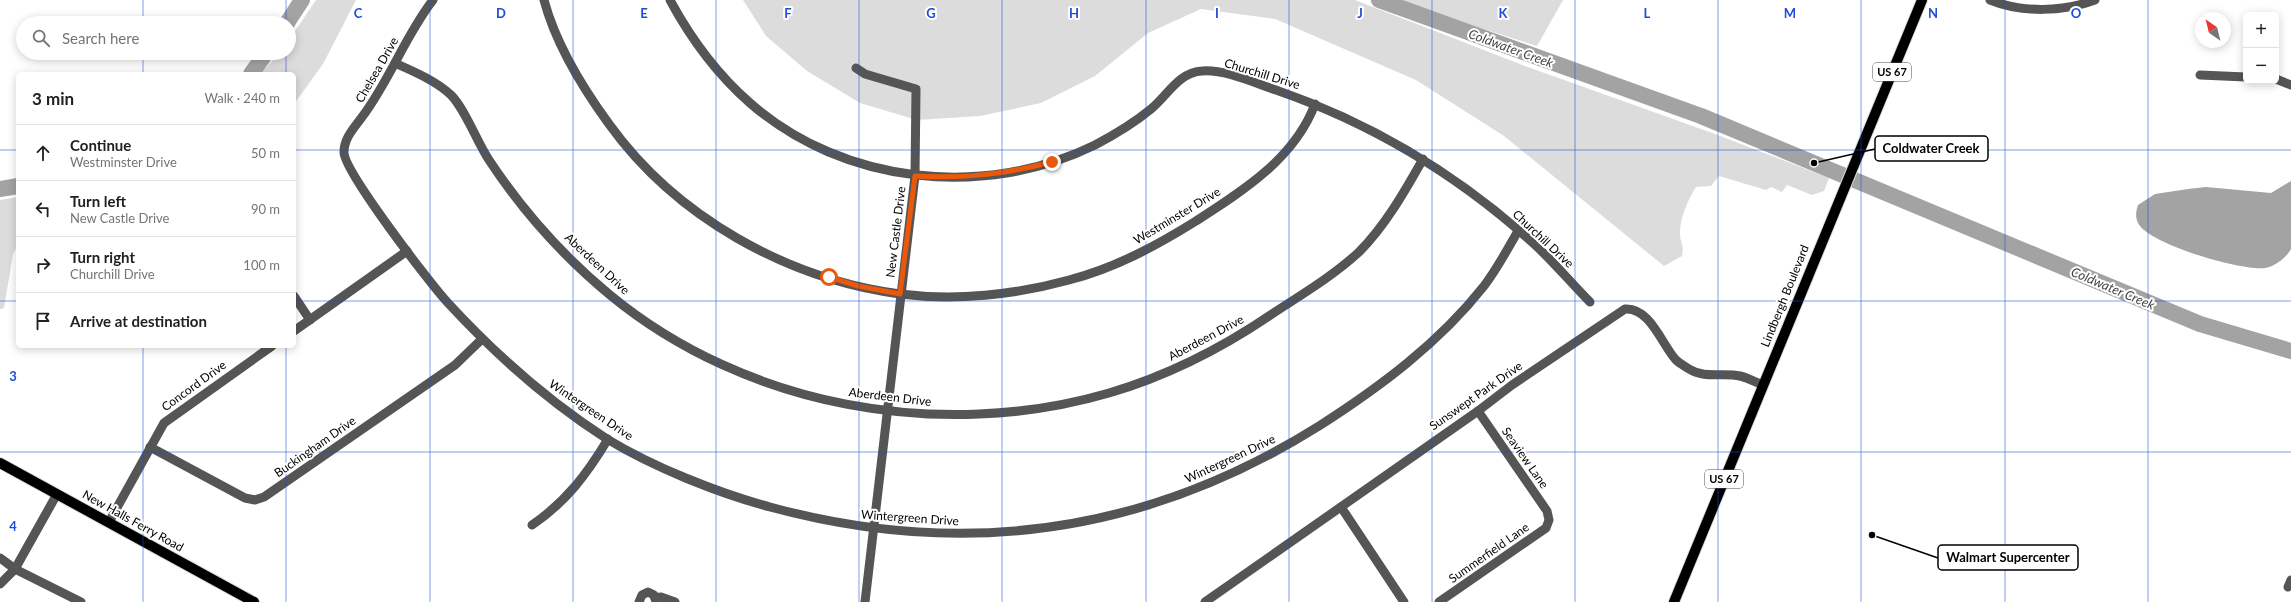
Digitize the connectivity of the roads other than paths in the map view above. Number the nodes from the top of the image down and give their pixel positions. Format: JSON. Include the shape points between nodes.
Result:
{"nodes":[{"id":1,"x":433,"y":0,"type":"edge"},
{"id":2,"x":544,"y":0,"type":"edge"},
{"id":3,"x":670,"y":0,"type":"edge"},
{"id":4,"x":1922,"y":0,"type":"edge"},
{"id":5,"x":1990,"y":0,"type":"edge"},
{"id":6,"x":2094,"y":0,"type":"edge"},
{"id":7,"x":397,"y":64,"type":"junction"},
{"id":8,"x":856,"y":68,"type":"dead end"},
{"id":9,"x":2200,"y":75,"type":"dead end"},
{"id":10,"x":2243,"y":77,"type":"edge"},
{"id":11,"x":2279,"y":80,"type":"edge"},
{"id":12,"x":2291,"y":84,"type":"edge"},
{"id":13,"x":1315,"y":104,"type":"junction"},
{"id":14,"x":344,"y":152,"type":"joint"},
{"id":15,"x":1423,"y":159,"type":"junction"},
{"id":16,"x":915,"y":176,"type":"junction"},
{"id":17,"x":1518,"y":232,"type":"junction"},
{"id":18,"x":407,"y":251,"type":"junction"},
{"id":19,"x":900,"y":294,"type":"junction"},
{"id":20,"x":296,"y":299,"type":"edge"},
{"id":21,"x":1590,"y":302,"type":"dead end"},
{"id":22,"x":310,"y":320,"type":"junction"},
{"id":23,"x":296,"y":330,"type":"edge"},
{"id":24,"x":482,"y":339,"type":"junction"},
{"id":25,"x":269,"y":348,"type":"edge"},
{"id":26,"x":1763,"y":385,"type":"junction"},
{"id":27,"x":889,"y":411,"type":"junction"},
{"id":28,"x":1478,"y":411,"type":"junction"},
{"id":29,"x":608,"y":439,"type":"junction"},
{"id":30,"x":150,"y":447,"type":"junction"},
{"id":31,"x":0,"y":463,"type":"edge"},
{"id":32,"x":57,"y":494,"type":"junction"},
{"id":33,"x":1340,"y":507,"type":"junction"},
{"id":34,"x":1549,"y":520,"type":"joint"},
{"id":35,"x":109,"y":522,"type":"junction"},
{"id":36,"x":532,"y":525,"type":"dead end"},
{"id":37,"x":874,"y":529,"type":"junction"},
{"id":38,"x":0,"y":558,"type":"edge"},
{"id":39,"x":15,"y":569,"type":"junction"},
{"id":40,"x":0,"y":584,"type":"edge"},
{"id":41,"x":1219,"y":598,"type":"edge"},
{"id":42,"x":655,"y":600,"type":"edge"},
{"id":43,"x":81,"y":602,"type":"edge"},
{"id":44,"x":254,"y":602,"type":"edge"},
{"id":45,"x":639,"y":602,"type":"edge"},
{"id":46,"x":674,"y":602,"type":"edge"},
{"id":47,"x":865,"y":602,"type":"edge"},
{"id":48,"x":1205,"y":602,"type":"edge"},
{"id":49,"x":1404,"y":602,"type":"edge"},
{"id":50,"x":1438,"y":602,"type":"edge"},
{"id":51,"x":1674,"y":602,"type":"edge"}],
"edges":[{"from":1,"to":7,"type":"street","name":"Chelsea Drive"},
{"from":2,"to":19,"type":"street","name":"Westminster Drive","via":[[555,31],[591,99],[628,149],[664,186],[717,225],[780,260],[858,286]]},
{"from":3,"to":16,"type":"street","name":"Churchill Drive","via":[[694,39],[722,76],[753,106],[771,119],[837,156]]},
{"from":4,"to":26,"type":"main road","name":"Lindbergh Boulevard","number":"US 67"},
{"from":5,"to":6,"type":"street","via":[[2038,9],[2068,7]]},
{"from":7,"to":14,"type":"street","name":"Chelsea Drive","via":[[347,139]]},
{"from":7,"to":27,"type":"street","name":"Aberdeen Drive","via":[[442,88],[453,97],[489,160],[526,212],[585,272],[637,315],[710,359],[756,380],[810,396]]},
{"from":8,"to":16,"type":"street","name":"New Castle Drive","via":[[865,74],[916,89]]},
{"from":9,"to":10,"type":"street"},
{"from":11,"to":12,"type":"street"},
{"from":13,"to":15,"type":"street","name":"Churchill Drive"},
{"from":13,"to":16,"type":"street","name":"Churchill Drive","via":[[1241,78],[1204,70],[1182,78],[1149,110],[1112,136],[1052,162],[1009,173],[948,178]]},
{"from":13,"to":19,"type":"street","name":"Westminster Drive","via":[[1300,135],[1262,175],[1220,206],[1145,252],[1095,272],[1040,287],[966,296]]},
{"from":14,"to":18,"type":"street","name":"Wintergreen Drive","via":[[348,167]]},
{"from":15,"to":17,"type":"street","name":"Churchill Drive","via":[[1476,196]]},
{"from":15,"to":27,"type":"street","name":"Aberdeen Drive","via":[[1383,223],[1360,251],[1238,337],[1187,363],[1109,393],[1049,407],[957,415]]},
{"from":16,"to":19,"type":"street","name":"New Castle Drive"},
{"from":17,"to":21,"type":"street","name":"Churchill Drive","via":[[1533,243]]},
{"from":17,"to":37,"type":"street","name":"Wintergreen Drive","via":[[1486,283],[1464,310],[1428,346],[1346,408],[1292,442],[1212,483],[1128,511],[1050,527],[963,534]]},
{"from":18,"to":22,"type":"street"},
{"from":18,"to":24,"type":"street","name":"Wintergreen Drive","via":[[442,297]]},
{"from":19,"to":27,"type":"street","name":"New Castle Drive"},
{"from":20,"to":22,"type":"street"},
{"from":22,"to":23,"type":"street"},
{"from":24,"to":29,"type":"street","name":"Wintergreen Drive","via":[[541,392]]},
{"from":24,"to":30,"type":"street","name":"Buckingham Drive","via":[[455,365],[264,497],[255,500],[246,498]]},
{"from":25,"to":30,"type":"street","name":"Concord Drive","via":[[164,423]]},
{"from":26,"to":28,"type":"street","name":"Sunswept Park Drive","via":[[1740,376],[1707,376],[1691,370],[1677,361],[1661,335],[1632,308],[1625,309]]},
{"from":26,"to":51,"type":"main road","name":"Lindbergh Boulevard","number":"US 67"},
{"from":27,"to":37,"type":"street","name":"New Castle Drive"},
{"from":28,"to":33,"type":"street","name":"Sunswept Park Drive"},
{"from":28,"to":34,"type":"street","name":"Seaview Lane","via":[[1547,511]]},
{"from":29,"to":36,"type":"street","via":[[576,488]]},
{"from":29,"to":37,"type":"street","name":"Wintergreen Drive","via":[[676,473],[741,499],[808,518]]},
{"from":30,"to":35,"type":"street","name":"Concord Drive"},
{"from":31,"to":32,"type":"main road","name":"New Halls Ferry Road"},
{"from":32,"to":35,"type":"main road","name":"New Halls Ferry Road"},
{"from":32,"to":39,"type":"street"},
{"from":33,"to":41,"type":"street","name":"Sunswept Park Drive"},
{"from":33,"to":49,"type":"street"},
{"from":34,"to":50,"type":"street","name":"Summerfield Lane","via":[[1546,528]]},
{"from":35,"to":44,"type":"main road","name":"New Halls Ferry Road"},
{"from":37,"to":47,"type":"street","name":"New Castle Drive"},
{"from":38,"to":39,"type":"street"},
{"from":39,"to":40,"type":"street"},
{"from":39,"to":43,"type":"street"},
{"from":41,"to":48,"type":"street","name":"Sunswept Park Drive"},
{"from":42,"to":45,"type":"street","via":[[651,593],[644,593]]},
{"from":42,"to":46,"type":"street","via":[[661,597]]}]}
